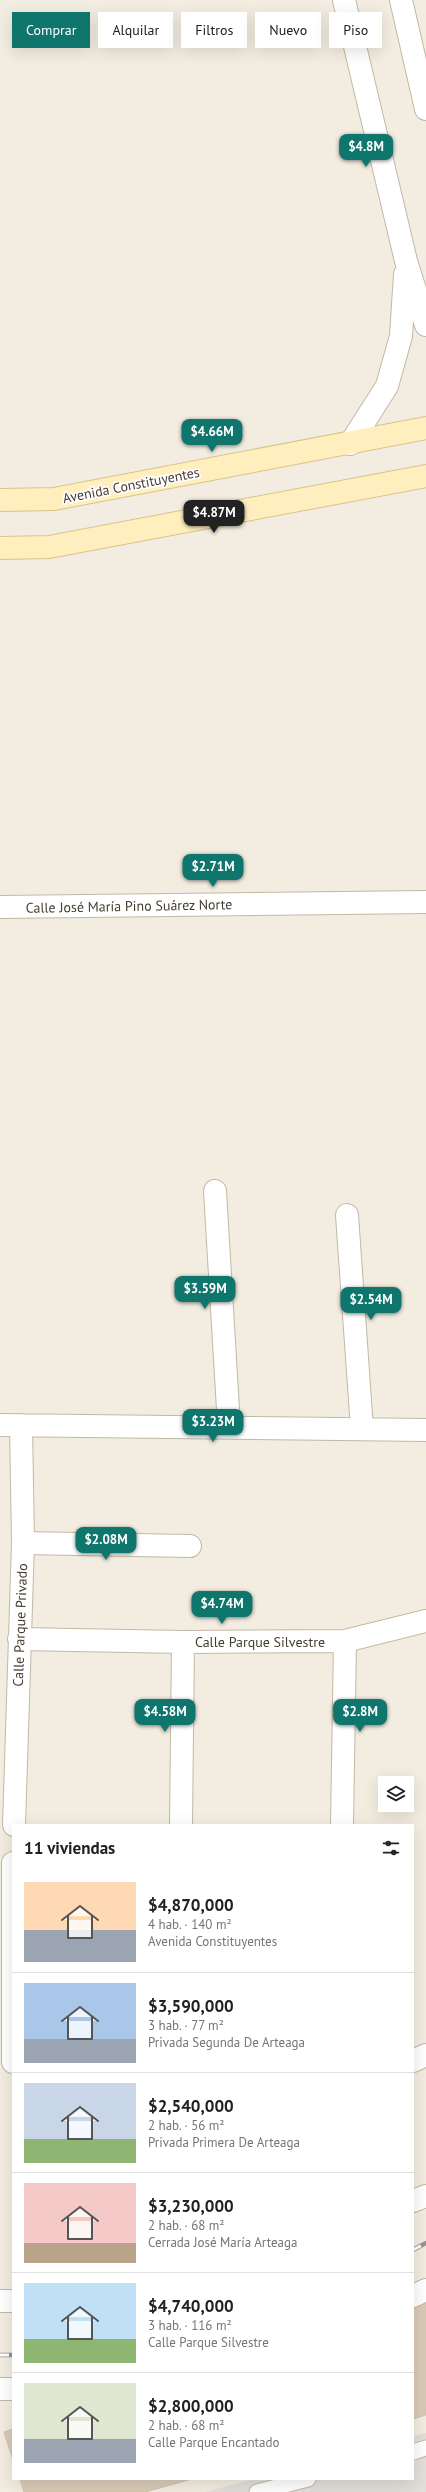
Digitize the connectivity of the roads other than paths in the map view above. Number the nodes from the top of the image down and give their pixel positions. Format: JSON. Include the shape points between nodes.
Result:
{"nodes":[{"id":1,"x":344,"y":0,"type":"edge"},
{"id":2,"x":401,"y":0,"type":"edge"},
{"id":3,"x":420,"y":51,"type":"edge"},
{"id":4,"x":426,"y":109,"type":"edge"},
{"id":5,"x":406,"y":261,"type":"junction"},
{"id":6,"x":426,"y":325,"type":"edge"},
{"id":7,"x":426,"y":428,"type":"edge"},
{"id":8,"x":350,"y":444,"type":"junction"},
{"id":9,"x":425,"y":475,"type":"edge"},
{"id":10,"x":0,"y":500,"type":"edge"},
{"id":11,"x":0,"y":548,"type":"edge"},
{"id":12,"x":426,"y":902,"type":"edge"},
{"id":13,"x":0,"y":907,"type":"edge"},
{"id":14,"x":215,"y":1191,"type":"dead end"},
{"id":15,"x":347,"y":1216,"type":"dead end"},
{"id":16,"x":0,"y":1425,"type":"edge"},
{"id":17,"x":21,"y":1425,"type":"junction"},
{"id":18,"x":229,"y":1426,"type":"junction"},
{"id":19,"x":362,"y":1429,"type":"junction"},
{"id":20,"x":426,"y":1430,"type":"edge"},
{"id":21,"x":23,"y":1543,"type":"junction"},
{"id":22,"x":190,"y":1546,"type":"dead end"},
{"id":23,"x":426,"y":1621,"type":"edge"},
{"id":24,"x":19,"y":1639,"type":"junction"},
{"id":25,"x":345,"y":1641,"type":"junction"},
{"id":26,"x":183,"y":1642,"type":"junction"},
{"id":27,"x":14,"y":1824,"type":"edge"},
{"id":28,"x":181,"y":1824,"type":"edge"},
{"id":29,"x":342,"y":1824,"type":"edge"},
{"id":30,"x":426,"y":2055,"type":"edge"},
{"id":31,"x":414,"y":2061,"type":"edge"},
{"id":32,"x":426,"y":2196,"type":"edge"},
{"id":33,"x":414,"y":2201,"type":"edge"},
{"id":34,"x":426,"y":2290,"type":"edge"},
{"id":35,"x":414,"y":2296,"type":"edge"},
{"id":36,"x":0,"y":2301,"type":"edge"},
{"id":37,"x":12,"y":2301,"type":"edge"},
{"id":38,"x":0,"y":2389,"type":"edge"},
{"id":39,"x":12,"y":2389,"type":"edge"},
{"id":40,"x":426,"y":2448,"type":"edge"},
{"id":41,"x":414,"y":2452,"type":"edge"},
{"id":42,"x":304,"y":2480,"type":"edge"},
{"id":43,"x":262,"y":2491,"type":"edge"}],
"edges":[{"from":1,"to":5,"type":"street"},
{"from":2,"to":3,"type":"street"},
{"from":3,"to":4,"type":"street"},
{"from":5,"to":6,"type":"street"},
{"from":5,"to":8,"type":"street","via":[[401,336],[387,386]]},
{"from":7,"to":8,"type":"main road","name":"Avenida Constituyentes"},
{"from":8,"to":10,"type":"main road","name":"Avenida Constituyentes","via":[[54,499]]},
{"from":9,"to":11,"type":"main road","via":[[49,548]]},
{"from":12,"to":13,"type":"street","name":"Calle José María Pino Suárez Norte"},
{"from":14,"to":18,"type":"street"},
{"from":15,"to":19,"type":"street"},
{"from":16,"to":17,"type":"street"},
{"from":17,"to":18,"type":"street"},
{"from":17,"to":21,"type":"street","name":"Calle Parque Privado"},
{"from":18,"to":19,"type":"street"},
{"from":19,"to":20,"type":"street"},
{"from":21,"to":22,"type":"street"},
{"from":21,"to":24,"type":"street","name":"Calle Parque Privado"},
{"from":23,"to":25,"type":"street","name":"Calle Parque Silvestre"},
{"from":24,"to":26,"type":"street","name":"Calle Parque Silvestre"},
{"from":24,"to":27,"type":"street","name":"Calle Parque Privado"},
{"from":25,"to":26,"type":"street","name":"Calle Parque Silvestre"},
{"from":25,"to":29,"type":"street"},
{"from":26,"to":28,"type":"street"},
{"from":30,"to":31,"type":"street"},
{"from":32,"to":33,"type":"street"},
{"from":34,"to":35,"type":"street"},
{"from":36,"to":37,"type":"street"},
{"from":38,"to":39,"type":"street"},
{"from":40,"to":41,"type":"lane"},
{"from":42,"to":43,"type":"lane"}]}
